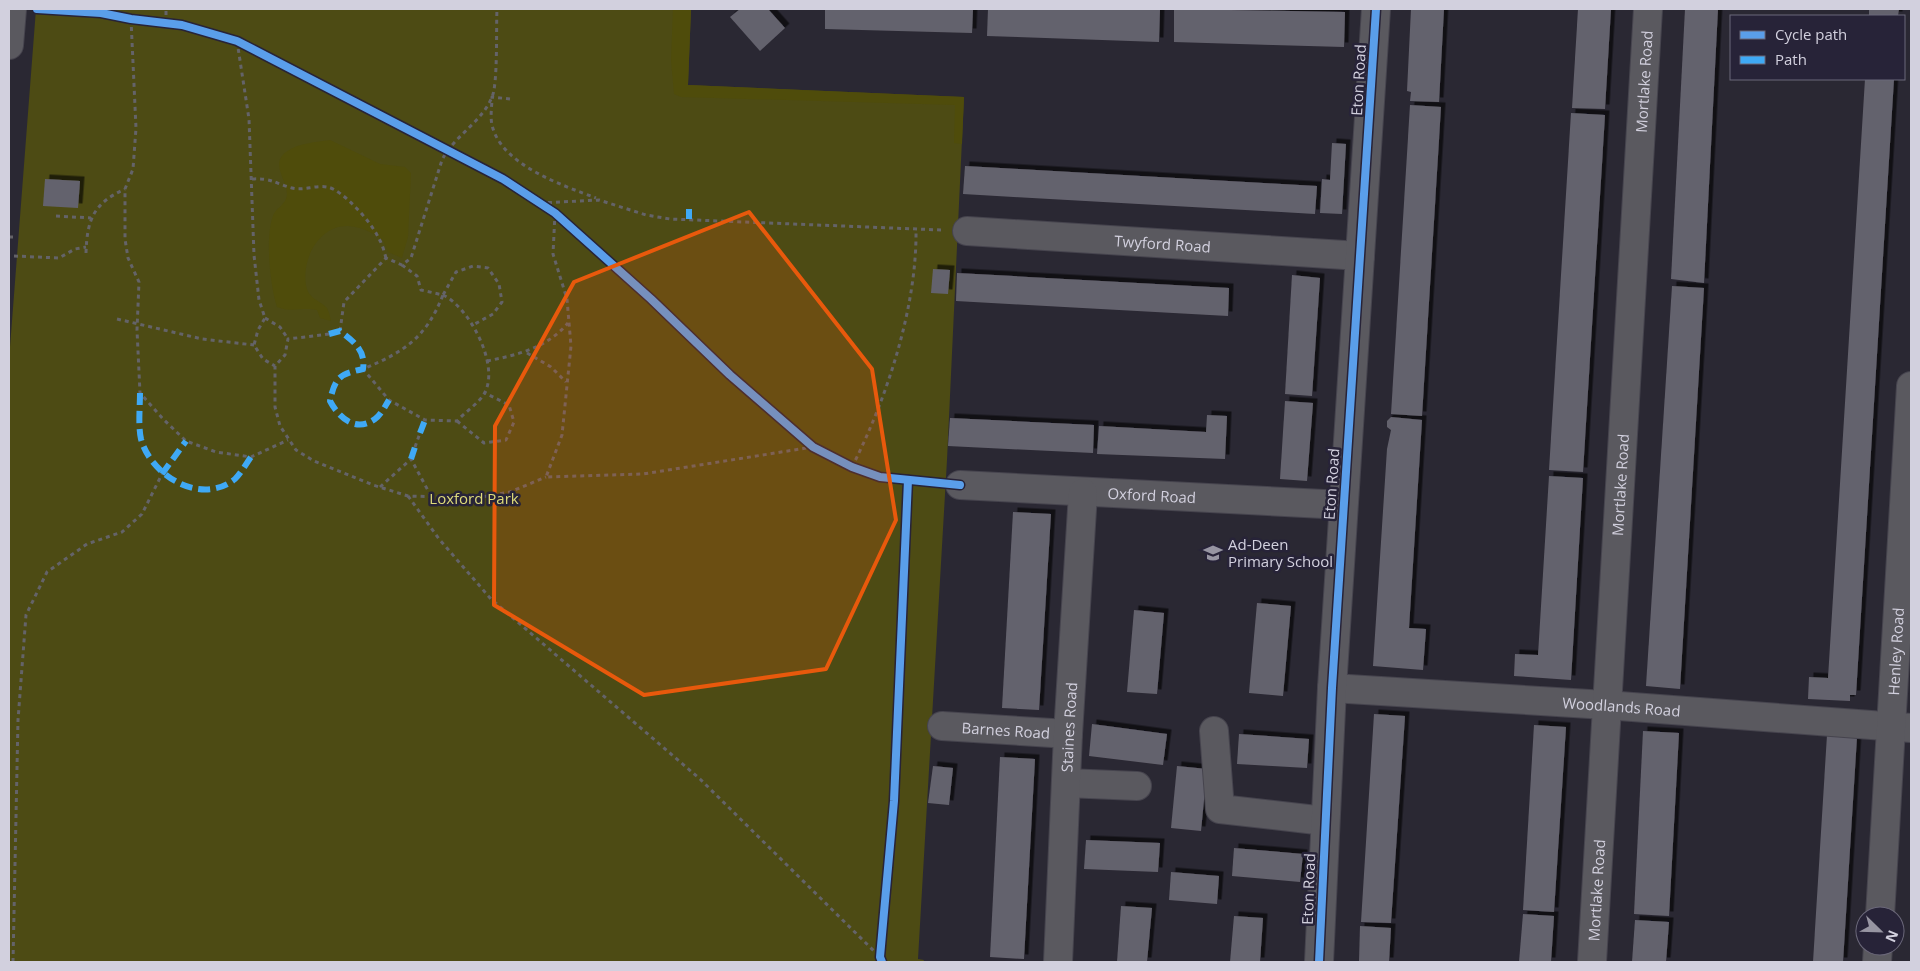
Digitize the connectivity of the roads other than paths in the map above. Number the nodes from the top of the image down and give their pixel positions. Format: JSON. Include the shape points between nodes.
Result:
{"nodes":[{"id":1,"x":12,"y":9,"type":"edge"},
{"id":2,"x":1376,"y":9,"type":"edge"},
{"id":3,"x":1648,"y":9,"type":"edge"},
{"id":4,"x":9,"y":45,"type":"edge"},
{"id":5,"x":967,"y":231,"type":"road end"},
{"id":6,"x":1360,"y":256,"type":"junction"},
{"id":7,"x":1911,"y":386,"type":"edge"},
{"id":8,"x":960,"y":485,"type":"dead end"},
{"id":9,"x":1083,"y":492,"type":"junction"},
{"id":10,"x":1343,"y":505,"type":"junction"},
{"id":11,"x":1332,"y":688,"type":"junction"},
{"id":12,"x":1606,"y":705,"type":"junction"},
{"id":13,"x":942,"y":726,"type":"dead end"},
{"id":14,"x":1901,"y":728,"type":"edge"},
{"id":15,"x":1214,"y":731,"type":"dead end"},
{"id":16,"x":1068,"y":734,"type":"junction"},
{"id":17,"x":1066,"y":783,"type":"junction"},
{"id":18,"x":1137,"y":786,"type":"dead end"},
{"id":19,"x":1325,"y":821,"type":"junction"},
{"id":20,"x":1881,"y":906,"type":"edge"},
{"id":21,"x":1058,"y":962,"type":"edge"},
{"id":22,"x":1319,"y":962,"type":"edge"},
{"id":23,"x":1592,"y":962,"type":"edge"}],
"edges":[{"from":1,"to":4,"type":"street"},
{"from":2,"to":6,"type":"street","name":"Eton Road"},
{"from":3,"to":12,"type":"street","name":"Mortlake Road"},
{"from":5,"to":6,"type":"street","name":"Twyford Road"},
{"from":6,"to":10,"type":"street","name":"Eton Road"},
{"from":7,"to":14,"type":"street","name":"Henley Road"},
{"from":8,"to":9,"type":"street","name":"Oxford Road"},
{"from":9,"to":10,"type":"street","name":"Oxford Road"},
{"from":9,"to":16,"type":"street","name":"Staines Road"},
{"from":10,"to":11,"type":"street","name":"Eton Road"},
{"from":11,"to":12,"type":"street","name":"Woodlands Road"},
{"from":11,"to":19,"type":"street","name":"Eton Road"},
{"from":12,"to":14,"type":"street","name":"Woodlands Road"},
{"from":12,"to":23,"type":"street","name":"Mortlake Road"},
{"from":13,"to":16,"type":"street","name":"Barnes Road"},
{"from":14,"to":20,"type":"street","name":"Henley Road"},
{"from":15,"to":19,"type":"street","via":[[1220,809]]},
{"from":16,"to":17,"type":"street","name":"Staines Road"},
{"from":17,"to":18,"type":"street"},
{"from":17,"to":21,"type":"street","name":"Staines Road"},
{"from":19,"to":22,"type":"street","name":"Eton Road"}]}
